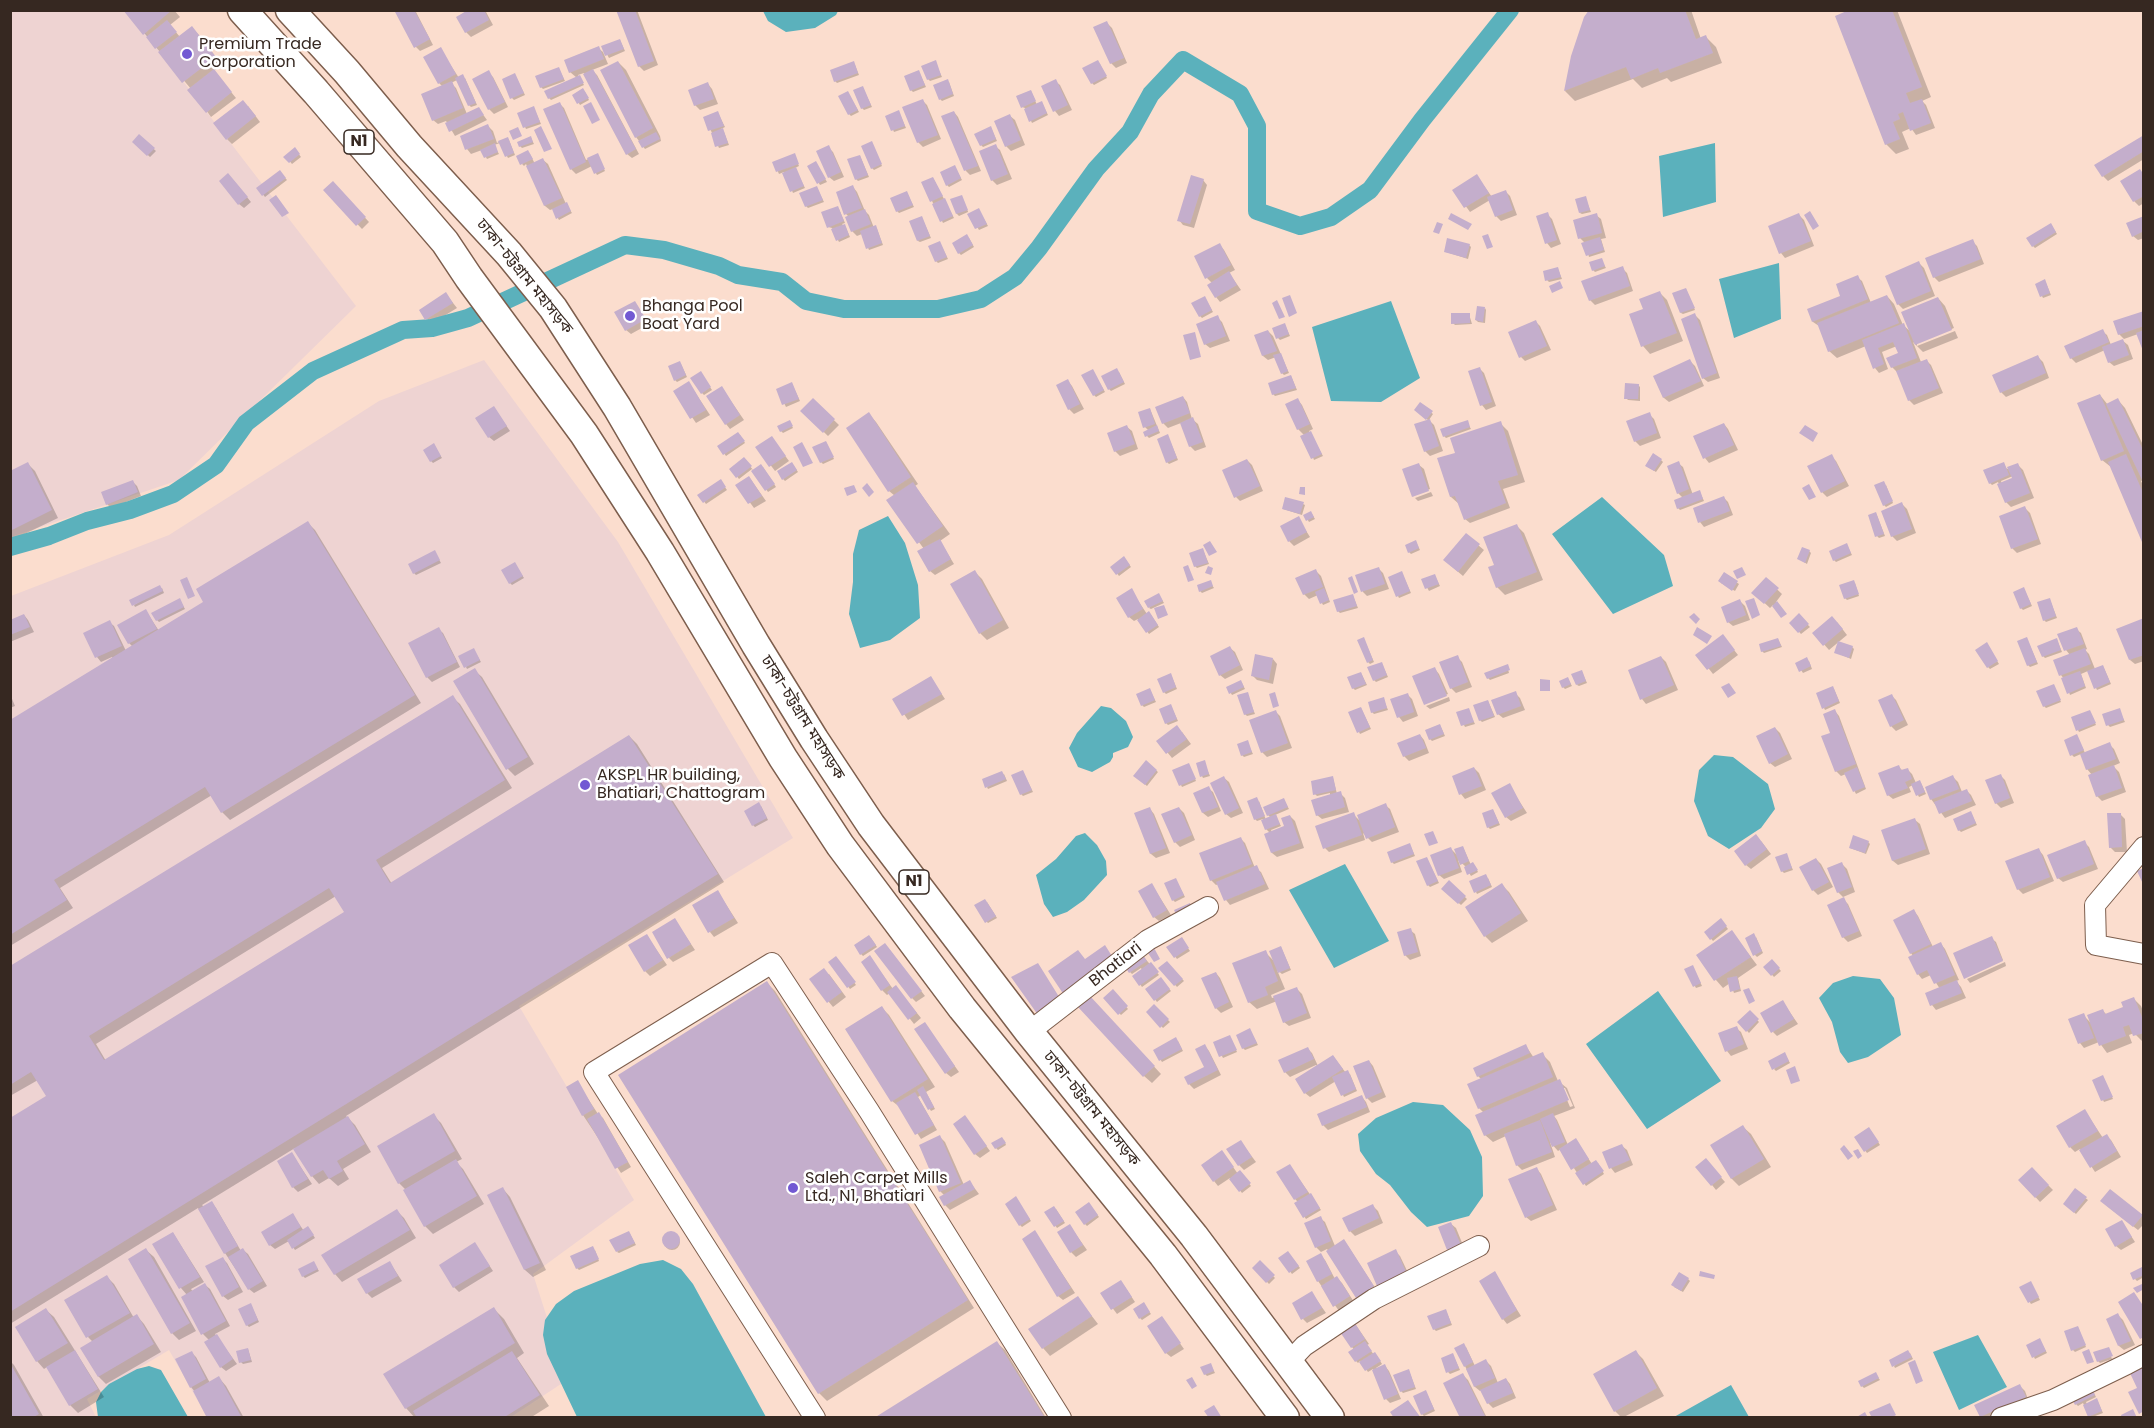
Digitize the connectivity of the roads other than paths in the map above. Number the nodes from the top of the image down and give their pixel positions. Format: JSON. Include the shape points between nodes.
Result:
{"nodes":[{"id":1,"x":242,"y":10,"type":"edge"},
{"id":2,"x":290,"y":10,"type":"edge"},
{"id":3,"x":2144,"y":847,"type":"edge"},
{"id":4,"x":1208,"y":907,"type":"dead end"},
{"id":5,"x":2144,"y":954,"type":"edge"},
{"id":6,"x":1029,"y":1032,"type":"junction"},
{"id":7,"x":1479,"y":1246,"type":"dead end"},
{"id":8,"x":2144,"y":1354,"type":"edge"},
{"id":9,"x":1289,"y":1362,"type":"junction"},
{"id":10,"x":815,"y":1418,"type":"edge"},
{"id":11,"x":1061,"y":1418,"type":"edge"},
{"id":12,"x":1285,"y":1418,"type":"edge"},
{"id":13,"x":1330,"y":1418,"type":"edge"},
{"id":14,"x":2001,"y":1418,"type":"edge"}],
"edges":[{"from":1,"to":12,"type":"highway","number":"N1","via":[[445,242],[584,434],[840,845],[962,1008],[1163,1255]]},
{"from":2,"to":6,"type":"highway","name":"ঢাকা-চট্টগ্রাম মহাসড়ক","number":"N1","via":[[553,308],[852,797]]},
{"from":3,"to":5,"type":"street","via":[[2095,905],[2095,915],[2096,945]]},
{"from":4,"to":6,"type":"street","name":"Bhatiari","via":[[1148,940]]},
{"from":6,"to":9,"type":"highway","name":"ঢাকা-চট্টগ্রাম মহাসড়ক","number":"N1","via":[[1194,1236]]},
{"from":7,"to":9,"type":"street","via":[[1374,1299],[1304,1346]]},
{"from":8,"to":14,"type":"street","via":[[2053,1400]]},
{"from":9,"to":13,"type":"highway","name":"ঢাকা-চট্টগ্রাম মহাসড়ক","number":"N1"},
{"from":10,"to":11,"type":"street","via":[[594,1072],[772,963]]}]}
